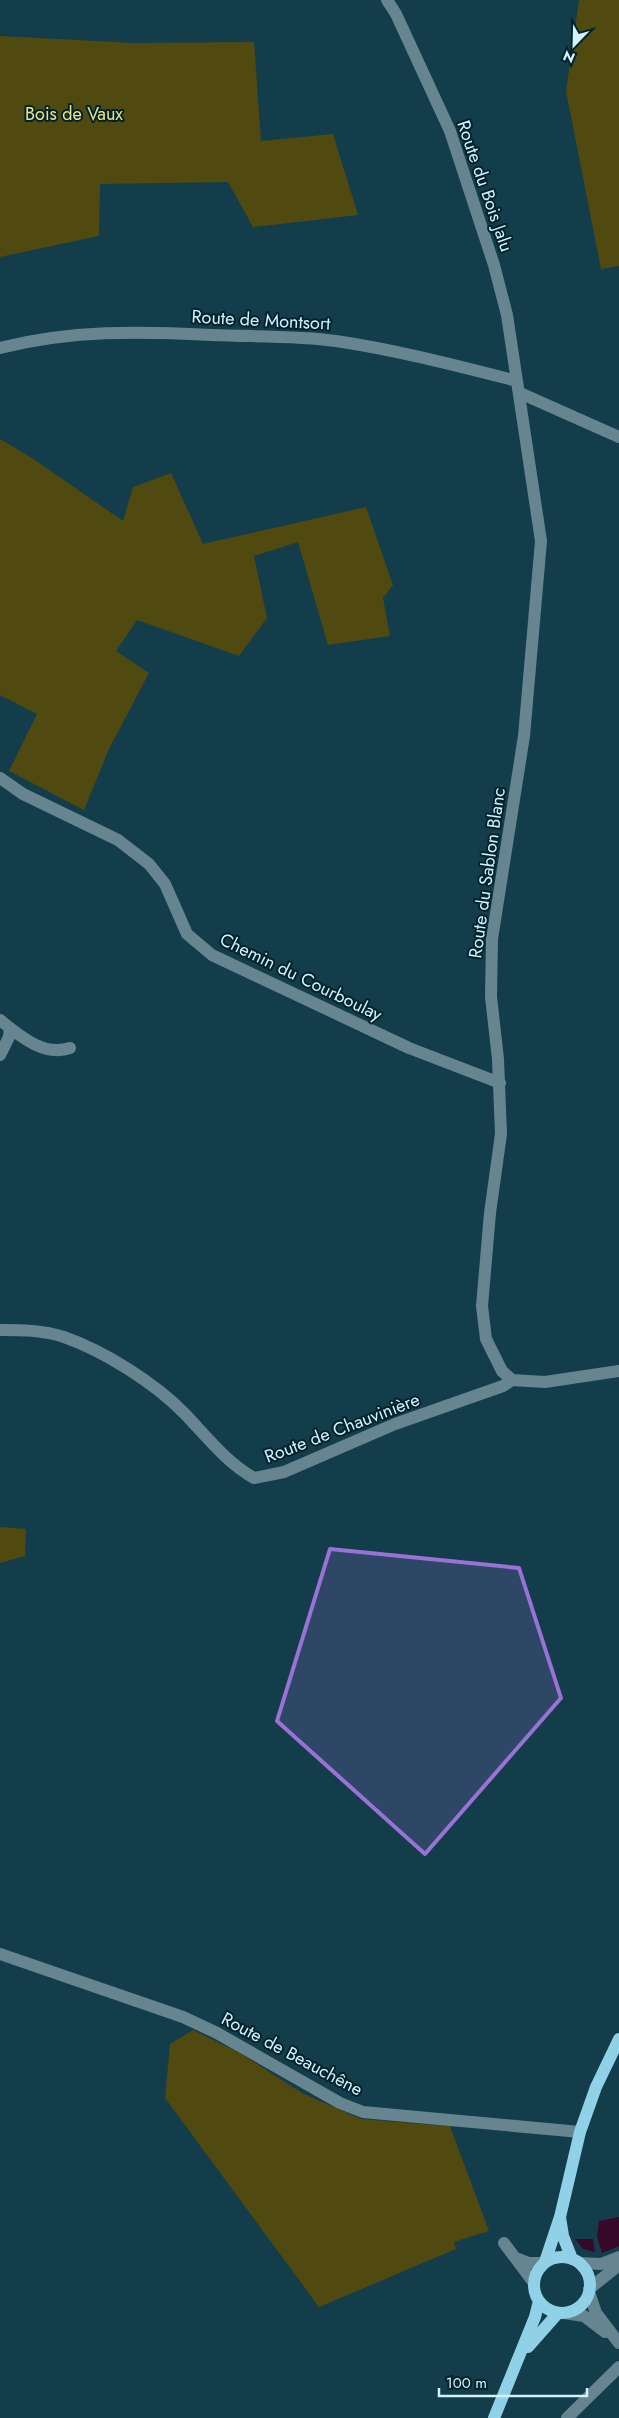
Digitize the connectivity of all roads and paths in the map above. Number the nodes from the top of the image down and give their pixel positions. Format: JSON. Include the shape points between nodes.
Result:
{"nodes":[{"id":1,"x":387,"y":0,"type":"edge"},
{"id":2,"x":0,"y":348,"type":"edge"},
{"id":3,"x":519,"y":387,"type":"junction"},
{"id":4,"x":619,"y":437,"type":"edge"},
{"id":5,"x":0,"y":778,"type":"edge"},
{"id":6,"x":5,"y":1024,"type":"edge"},
{"id":7,"x":70,"y":1048,"type":"dead end"},
{"id":8,"x":0,"y":1055,"type":"edge"},
{"id":9,"x":500,"y":1083,"type":"junction"},
{"id":10,"x":0,"y":1330,"type":"edge"},
{"id":11,"x":619,"y":1371,"type":"edge"},
{"id":12,"x":512,"y":1380,"type":"junction"},
{"id":13,"x":0,"y":1954,"type":"edge"},
{"id":14,"x":619,"y":2039,"type":"edge"},
{"id":15,"x":580,"y":2132,"type":"junction"},
{"id":16,"x":560,"y":2216,"type":"junction"},
{"id":17,"x":504,"y":2243,"type":"dead end"},
{"id":18,"x":619,"y":2257,"type":"edge"},
{"id":19,"x":516,"y":2258,"type":"junction"},
{"id":20,"x":576,"y":2261,"type":"junction"},
{"id":21,"x":544,"y":2263,"type":"junction"},
{"id":22,"x":619,"y":2265,"type":"edge"},
{"id":23,"x":534,"y":2283,"type":"junction"},
{"id":24,"x":589,"y":2291,"type":"junction"},
{"id":25,"x":539,"y":2300,"type":"junction"},
{"id":26,"x":561,"y":2312,"type":"junction"},
{"id":27,"x":617,"y":2341,"type":"edge"},
{"id":28,"x":518,"y":2359,"type":"junction"},
{"id":29,"x":619,"y":2367,"type":"edge"},
{"id":30,"x":494,"y":2418,"type":"edge"},
{"id":31,"x":567,"y":2418,"type":"edge"}],
"edges":[{"from":1,"to":3,"type":"street","name":"Route du Bois Jalu","via":[[450,131],[494,265],[507,315]]},
{"from":2,"to":3,"type":"street","name":"Route de Montsort","via":[[99,332],[334,341],[413,356]]},
{"from":3,"to":4,"type":"street","name":"Route de Montsort"},
{"from":3,"to":9,"type":"street","name":"Route du Sablon Blanc","via":[[541,541],[524,736],[492,939],[491,996]]},
{"from":5,"to":9,"type":"street","name":"Chemin du Courboulay","via":[[23,794],[118,840],[149,864],[165,884],[187,934],[212,955],[410,1048]]},
{"from":6,"to":7,"type":"street","via":[[42,1049],[61,1051]]},
{"from":6,"to":8,"type":"street","via":[[9,1037]]},
{"from":9,"to":12,"type":"street","name":"Route du Sablon Blanc","via":[[501,1134],[482,1306],[486,1339],[502,1371]]},
{"from":10,"to":12,"type":"street","name":"Route de Chauvinière","via":[[30,1330],[63,1337],[101,1354],[149,1383],[184,1412],[240,1470],[254,1478],[284,1472],[395,1424]]},
{"from":11,"to":12,"type":"street","name":"Route de Chauvinière","via":[[545,1382]]},
{"from":13,"to":15,"type":"street","name":"Route de Beauchêne","via":[[182,2017],[362,2112]]},
{"from":14,"to":15,"type":"main road","via":[[596,2087]]},
{"from":15,"to":16,"type":"main road"},
{"from":16,"to":20,"type":"main road","via":[[564,2236]]},
{"from":16,"to":21,"type":"main road"},
{"from":17,"to":19,"type":"street"},
{"from":18,"to":20,"type":"street","via":[[601,2264]]},
{"from":19,"to":21,"type":"street"},
{"from":19,"to":23,"type":"street"},
{"from":20,"to":21,"type":"main road","via":[[558,2257]]},
{"from":20,"to":24,"type":"main road","via":[[589,2278]]},
{"from":21,"to":23,"type":"main road"},
{"from":22,"to":24,"type":"street"},
{"from":23,"to":25,"type":"main road"},
{"from":24,"to":26,"type":"main road","via":[[579,2306]]},
{"from":24,"to":27,"type":"street","via":[[596,2313]]},
{"from":25,"to":26,"type":"main road","via":[[550,2310]]},
{"from":25,"to":28,"type":"main road"},
{"from":26,"to":27,"type":"street","via":[[584,2316]]},
{"from":26,"to":28,"type":"main road"},
{"from":28,"to":30,"type":"main road"},
{"from":29,"to":31,"type":"street"}]}
